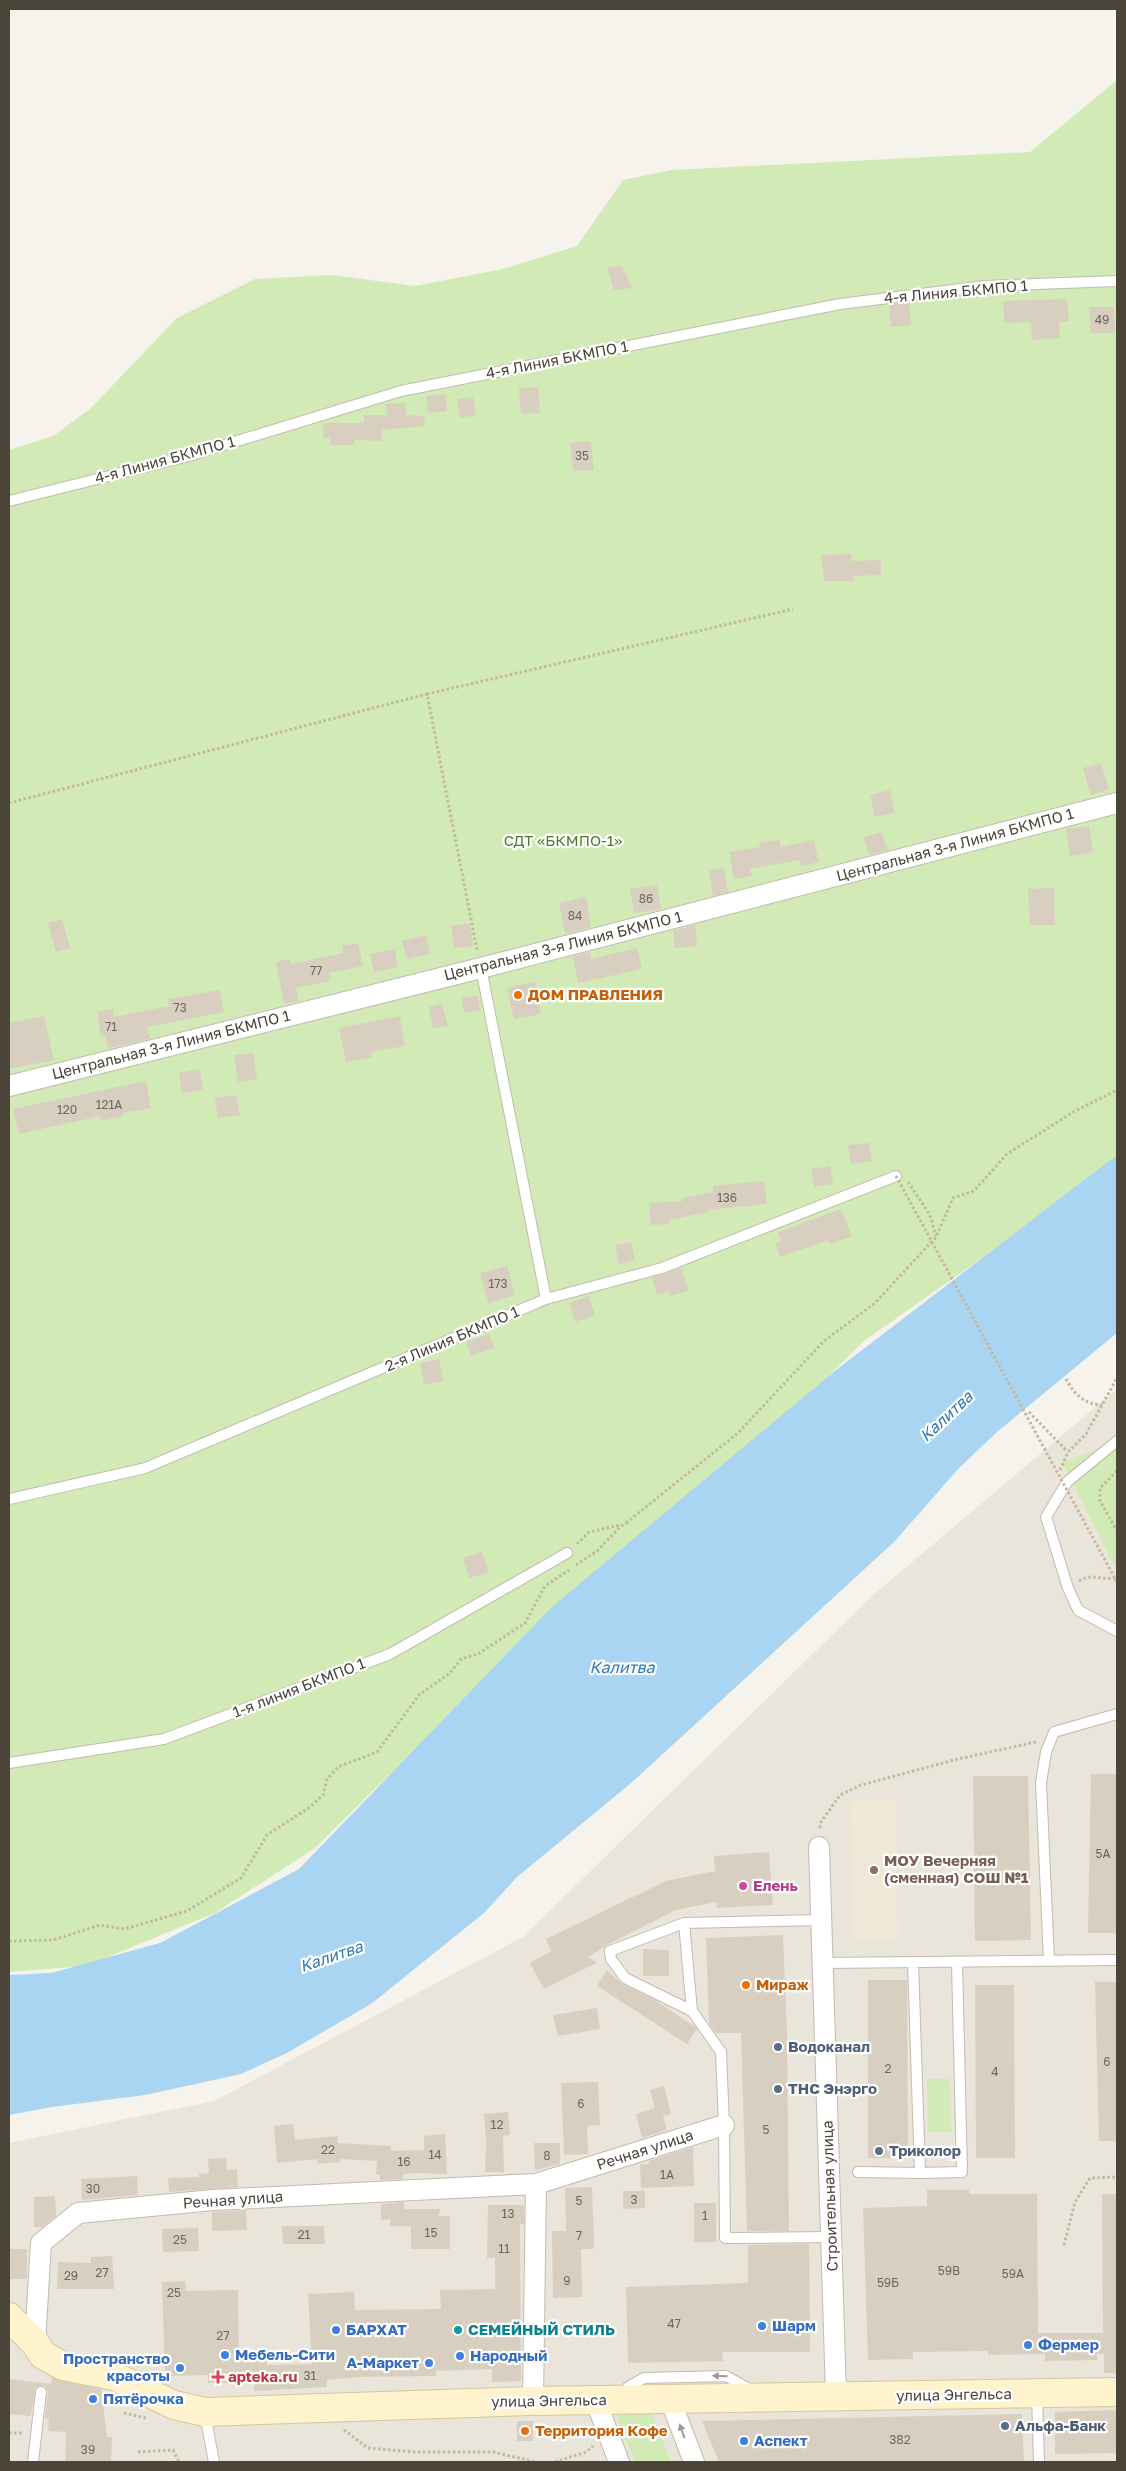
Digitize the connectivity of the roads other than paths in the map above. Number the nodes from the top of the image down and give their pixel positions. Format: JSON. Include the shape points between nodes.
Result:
{"nodes":[{"id":1,"x":1117,"y":282,"type":"edge"},
{"id":2,"x":9,"y":501,"type":"edge"},
{"id":3,"x":1117,"y":803,"type":"edge"},
{"id":4,"x":481,"y":968,"type":"junction"},
{"id":5,"x":9,"y":1086,"type":"edge"},
{"id":6,"x":896,"y":1176,"type":"road end"},
{"id":7,"x":546,"y":1299,"type":"junction"},
{"id":8,"x":1117,"y":1441,"type":"edge"},
{"id":9,"x":9,"y":1498,"type":"edge"},
{"id":10,"x":567,"y":1553,"type":"road end"},
{"id":11,"x":1117,"y":1632,"type":"edge"},
{"id":12,"x":1117,"y":1714,"type":"edge"},
{"id":13,"x":9,"y":1763,"type":"edge"},
{"id":14,"x":819,"y":1847,"type":"road end"},
{"id":15,"x":822,"y":1920,"type":"junction"},
{"id":16,"x":684,"y":1922,"type":"junction"},
{"id":17,"x":1117,"y":1960,"type":"edge"},
{"id":18,"x":1049,"y":1961,"type":"junction"},
{"id":19,"x":913,"y":1962,"type":"junction"},
{"id":20,"x":823,"y":1963,"type":"junction"},
{"id":21,"x":957,"y":1963,"type":"junction"},
{"id":22,"x":692,"y":2011,"type":"junction"},
{"id":23,"x":724,"y":2125,"type":"junction"},
{"id":24,"x":858,"y":2172,"type":"dead end"},
{"id":25,"x":920,"y":2173,"type":"junction"},
{"id":26,"x":536,"y":2184,"type":"junction"},
{"id":27,"x":832,"y":2237,"type":"junction"},
{"id":28,"x":9,"y":2317,"type":"edge"},
{"id":29,"x":35,"y":2343,"type":"junction"},
{"id":30,"x":41,"y":2392,"type":"dead end"},
{"id":31,"x":1117,"y":2392,"type":"edge"},
{"id":32,"x":1037,"y":2394,"type":"junction"},
{"id":33,"x":836,"y":2396,"type":"junction"},
{"id":34,"x":762,"y":2397,"type":"junction"},
{"id":35,"x":670,"y":2399,"type":"junction"},
{"id":36,"x":607,"y":2400,"type":"junction"},
{"id":37,"x":533,"y":2401,"type":"junction"},
{"id":38,"x":205,"y":2412,"type":"junction"},
{"id":39,"x":33,"y":2462,"type":"edge"},
{"id":40,"x":214,"y":2462,"type":"edge"},
{"id":41,"x":619,"y":2462,"type":"edge"},
{"id":42,"x":694,"y":2462,"type":"edge"},
{"id":43,"x":1039,"y":2462,"type":"edge"}],
"edges":[{"from":1,"to":2,"type":"lane","name":"4-я Линия БКМПО 1","via":[[985,286],[840,304],[420,387],[185,457]]},
{"from":3,"to":4,"type":"street","name":"Центральная 3-я Линия БКМПО 1"},
{"from":4,"to":5,"type":"street","name":"Центральная 3-я Линия БКМПО 1"},
{"from":4,"to":7,"type":"lane"},
{"from":6,"to":7,"type":"lane","name":"2-я Линия БКМПО 1","via":[[662,1268]]},
{"from":7,"to":9,"type":"lane","name":"2-я Линия БКМПО 1","via":[[145,1468]]},
{"from":8,"to":11,"type":"lane","via":[[1067,1482],[1046,1517],[1078,1610]]},
{"from":10,"to":13,"type":"lane","name":"1-я линия БКМПО 1","via":[[390,1654],[164,1739]]},
{"from":12,"to":18,"type":"lane","via":[[1054,1732],[1046,1752],[1041,1783]]},
{"from":14,"to":15,"type":"street","name":"Строительная улица"},
{"from":15,"to":16,"type":"lane"},
{"from":15,"to":20,"type":"street","name":"Строительная улица"},
{"from":16,"to":22,"type":"lane"},
{"from":16,"to":22,"type":"lane","via":[[610,1951],[611,1959],[625,1978]]},
{"from":17,"to":18,"type":"lane"},
{"from":18,"to":21,"type":"lane"},
{"from":19,"to":20,"type":"lane"},
{"from":19,"to":21,"type":"lane"},
{"from":19,"to":25,"type":"lane"},
{"from":20,"to":27,"type":"street","name":"Строительная улица"},
{"from":21,"to":25,"type":"lane","via":[[962,2172]]},
{"from":22,"to":23,"type":"lane","via":[[721,2052]]},
{"from":23,"to":26,"type":"street","name":"Речная улица"},
{"from":23,"to":27,"type":"lane","via":[[725,2238]]},
{"from":24,"to":25,"type":"lane"},
{"from":26,"to":29,"type":"street","name":"Речная улица","via":[[213,2200],[78,2213],[41,2243]]},
{"from":26,"to":37,"type":"street"},
{"from":27,"to":33,"type":"street","name":"Строительная улица"},
{"from":28,"to":29,"type":"street","name":"улица Энгельса"},
{"from":29,"to":38,"type":"street","name":"улица Энгельса","via":[[43,2355],[63,2366],[114,2376],[174,2405]]},
{"from":30,"to":39,"type":"lane"},
{"from":31,"to":32,"type":"street","name":"улица Энгельса"},
{"from":32,"to":33,"type":"street","name":"улица Энгельса"},
{"from":32,"to":43,"type":"lane"},
{"from":33,"to":34,"type":"street","name":"улица Энгельса"},
{"from":34,"to":35,"type":"street","name":"улица Энгельса"},
{"from":34,"to":36,"type":"lane","one_way":true,"via":[[726,2376],[644,2378]]},
{"from":35,"to":36,"type":"street","name":"улица Энгельса"},
{"from":42,"to":35,"type":"street","one_way":true},
{"from":36,"to":37,"type":"street","name":"улица Энгельса"},
{"from":36,"to":41,"type":"street","via":[[608,2433]]},
{"from":37,"to":38,"type":"street","name":"улица Энгельса"},
{"from":38,"to":40,"type":"lane"}]}
